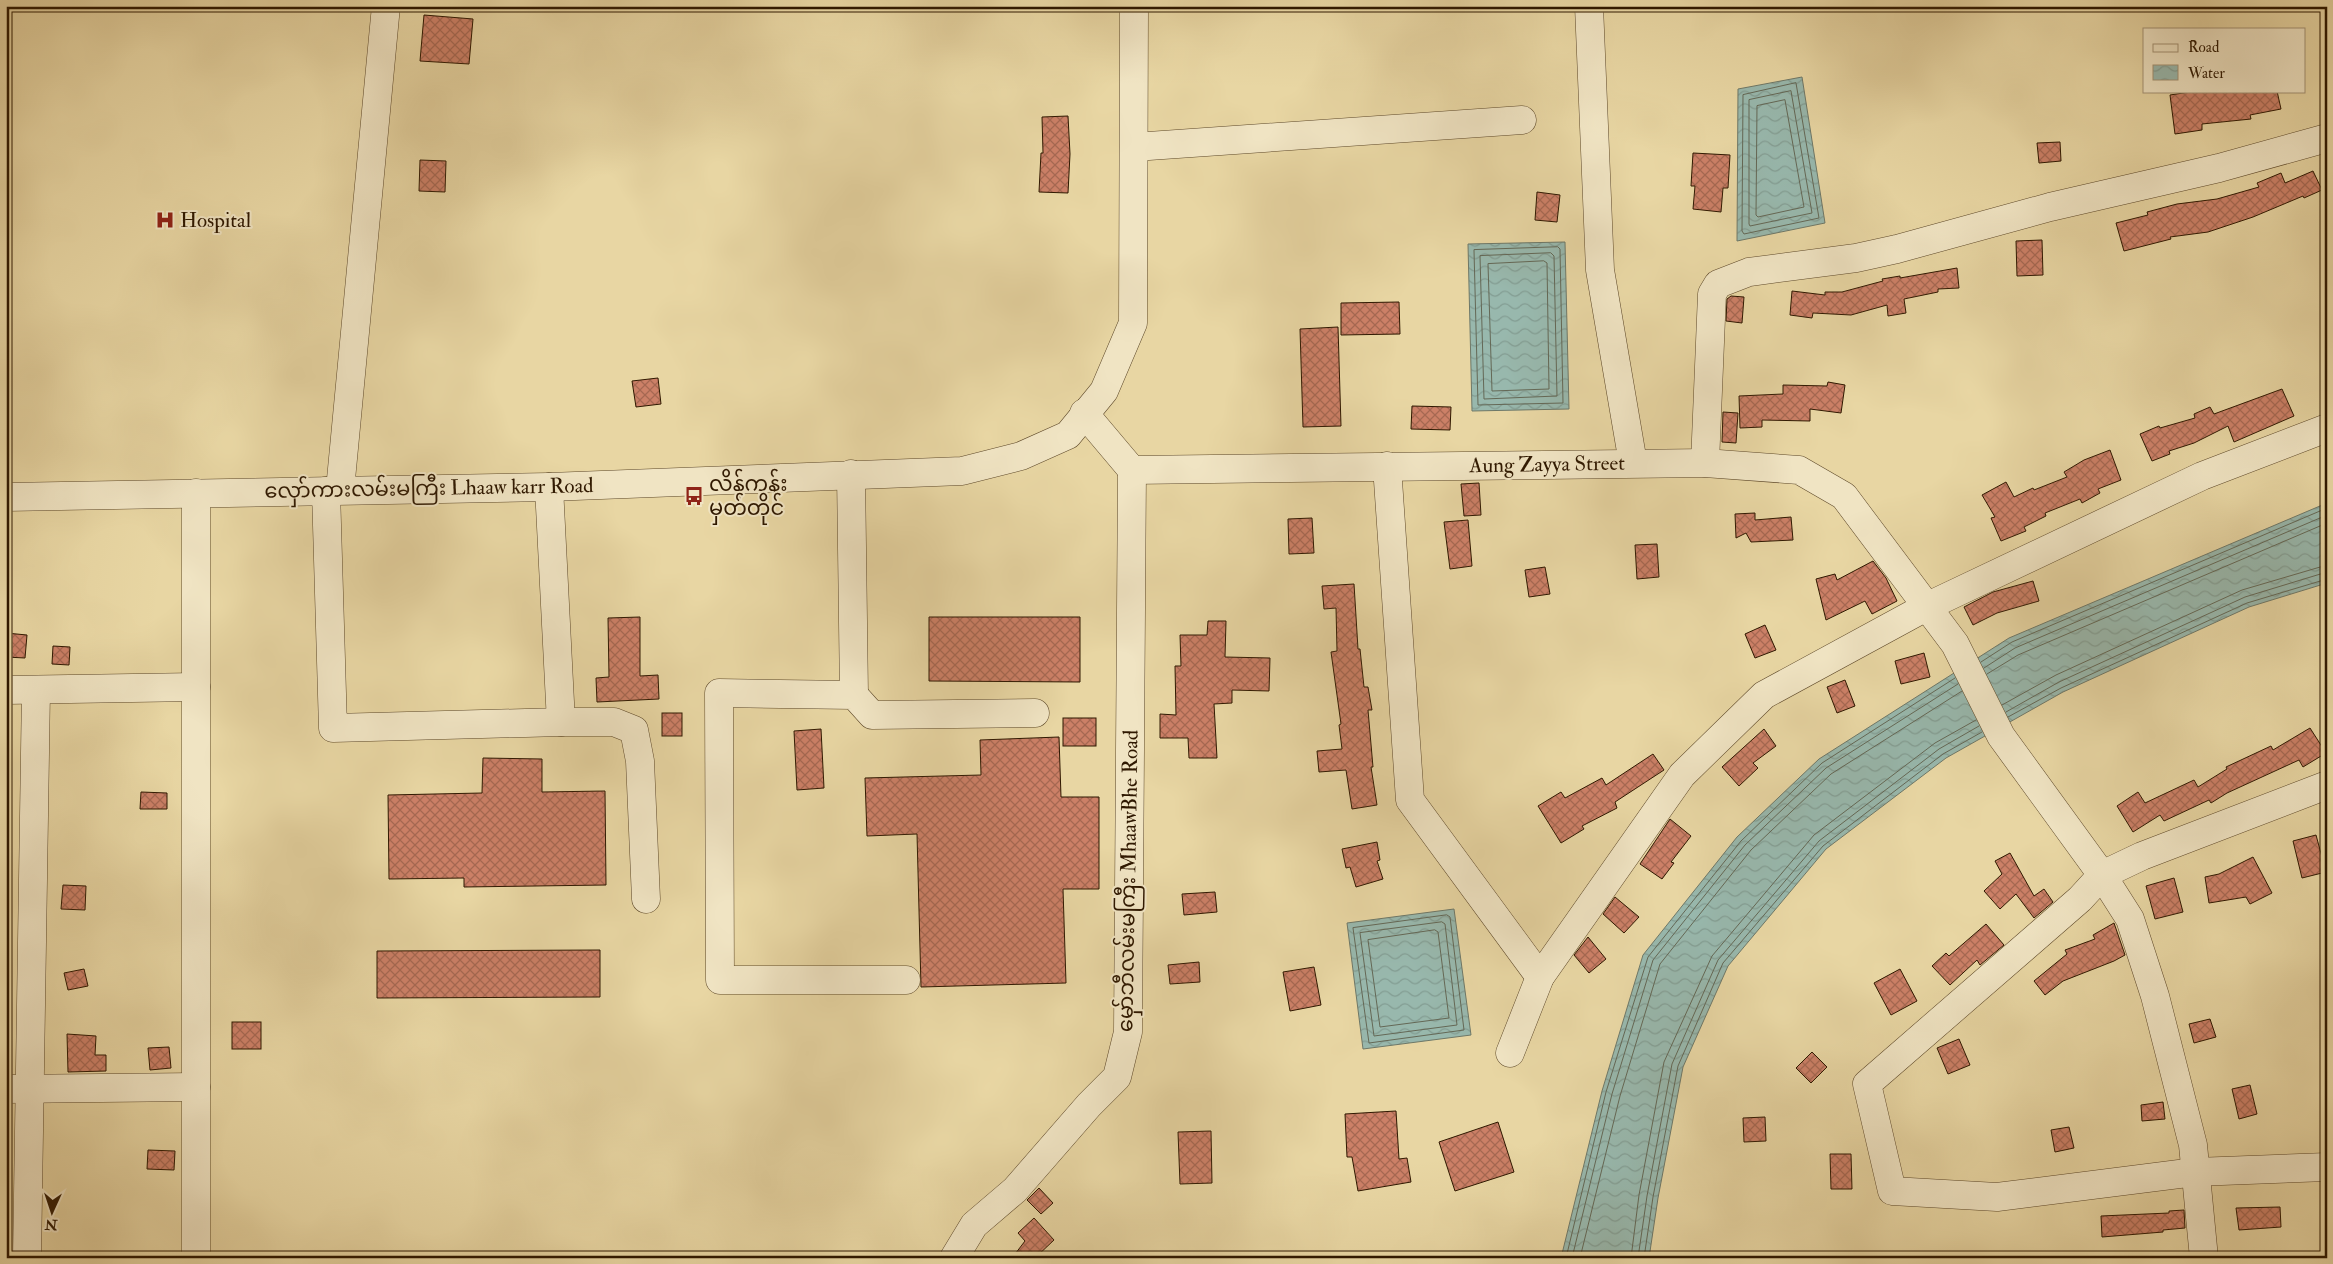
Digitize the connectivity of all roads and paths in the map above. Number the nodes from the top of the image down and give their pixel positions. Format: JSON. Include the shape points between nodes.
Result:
{"nodes":[{"id":1,"x":386,"y":6,"type":"edge"},
{"id":2,"x":1134,"y":6,"type":"edge"},
{"id":3,"x":1589,"y":6,"type":"edge"},
{"id":4,"x":1522,"y":120,"type":"dead end"},
{"id":5,"x":2327,"y":138,"type":"edge"},
{"id":6,"x":1134,"y":147,"type":"junction"},
{"id":7,"x":1084,"y":413,"type":"junction"},
{"id":8,"x":2327,"y":428,"type":"edge"},
{"id":9,"x":1633,"y":463,"type":"junction"},
{"id":10,"x":1705,"y":463,"type":"junction"},
{"id":11,"x":1387,"y":466,"type":"junction"},
{"id":12,"x":1132,"y":470,"type":"junction"},
{"id":13,"x":851,"y":474,"type":"junction"},
{"id":14,"x":549,"y":487,"type":"junction"},
{"id":15,"x":333,"y":490,"type":"junction"},
{"id":16,"x":196,"y":493,"type":"junction"},
{"id":17,"x":6,"y":497,"type":"edge"},
{"id":18,"x":1926,"y":607,"type":"junction"},
{"id":19,"x":196,"y":687,"type":"junction"},
{"id":20,"x":6,"y":690,"type":"edge"},
{"id":21,"x":36,"y":690,"type":"junction"},
{"id":22,"x":854,"y":695,"type":"junction"},
{"id":23,"x":1035,"y":713,"type":"dead end"},
{"id":24,"x":561,"y":722,"type":"junction"},
{"id":25,"x":2327,"y":785,"type":"edge"},
{"id":26,"x":2102,"y":875,"type":"junction"},
{"id":27,"x":646,"y":899,"type":"dead end"},
{"id":28,"x":1540,"y":976,"type":"junction"},
{"id":29,"x":906,"y":980,"type":"dead end"},
{"id":30,"x":1510,"y":1053,"type":"dead end"},
{"id":31,"x":196,"y":1086,"type":"junction"},
{"id":32,"x":18,"y":1089,"type":"edge"},
{"id":33,"x":2327,"y":1167,"type":"edge"},
{"id":34,"x":2195,"y":1172,"type":"junction"},
{"id":35,"x":27,"y":1258,"type":"edge"},
{"id":36,"x":196,"y":1258,"type":"edge"},
{"id":37,"x":954,"y":1258,"type":"edge"},
{"id":38,"x":2204,"y":1258,"type":"edge"}],
"edges":[{"from":1,"to":15,"type":"street"},
{"from":2,"to":6,"type":"street"},
{"from":3,"to":9,"type":"street","via":[[1600,270]]},
{"from":4,"to":6,"type":"street"},
{"from":5,"to":10,"type":"street","via":[[2218,168],[2050,207],[1898,249],[1749,272],[1718,284],[1712,294]]},
{"from":6,"to":7,"type":"street","via":[[1133,323],[1104,391]]},
{"from":7,"to":12,"type":"street"},
{"from":7,"to":13,"type":"street","name":"လှော်ကားလမ်းမကြီး Lhaaw karr Road","via":[[1068,435],[1021,456],[962,471]]},
{"from":8,"to":18,"type":"street","via":[[2202,476]]},
{"from":9,"to":10,"type":"street","name":"Aung Zayya Street"},
{"from":9,"to":11,"type":"street","name":"Aung Zayya Street"},
{"from":10,"to":18,"type":"street","name":"Aung Zayya Street","via":[[1799,470],[1844,496]]},
{"from":11,"to":12,"type":"street","name":"Aung Zayya Street"},
{"from":11,"to":28,"type":"street","via":[[1410,800]]},
{"from":12,"to":37,"type":"street","name":"မှော်ဘီလမ်းမကြီး MhaawBhe Road","via":[[1128,1032],[1117,1077],[1015,1190],[974,1224]]},
{"from":13,"to":14,"type":"street","name":"လှော်ကားလမ်းမကြီး Lhaaw karr Road"},
{"from":13,"to":22,"type":"street"},
{"from":14,"to":15,"type":"street","name":"လှော်ကားလမ်းမကြီး Lhaaw karr Road"},
{"from":14,"to":24,"type":"street"},
{"from":15,"to":16,"type":"street","name":"လှော်ကားလမ်းမကြီး Lhaaw karr Road"},
{"from":15,"to":24,"type":"street","via":[[333,728]]},
{"from":16,"to":17,"type":"street","name":"လှော်ကားလမ်းမကြီး Lhaaw karr Road"},
{"from":16,"to":19,"type":"street"},
{"from":18,"to":26,"type":"street","name":"Aung Zayya Street","via":[[1955,644],[2001,736]]},
{"from":18,"to":28,"type":"street","via":[[1764,694],[1682,775]]},
{"from":19,"to":21,"type":"street"},
{"from":19,"to":31,"type":"street"},
{"from":20,"to":21,"type":"street"},
{"from":21,"to":32,"type":"street"},
{"from":22,"to":23,"type":"street","via":[[872,715]]},
{"from":22,"to":29,"type":"street","via":[[719,693],[720,980]]},
{"from":24,"to":27,"type":"street","via":[[614,722],[634,730],[640,761]]},
{"from":25,"to":26,"type":"street","via":[[2172,844]]},
{"from":26,"to":34,"type":"street","name":"Aung Zayya Street","via":[[2130,919],[2155,996],[2194,1144]]},
{"from":26,"to":34,"type":"street","via":[[2080,899],[1868,1084],[1892,1191],[1997,1197]]},
{"from":28,"to":30,"type":"street"},
{"from":31,"to":32,"type":"street"},
{"from":31,"to":36,"type":"street"},
{"from":32,"to":35,"type":"street"},
{"from":33,"to":34,"type":"street"},
{"from":34,"to":38,"type":"street","name":"Aung Zayya Street"}]}
